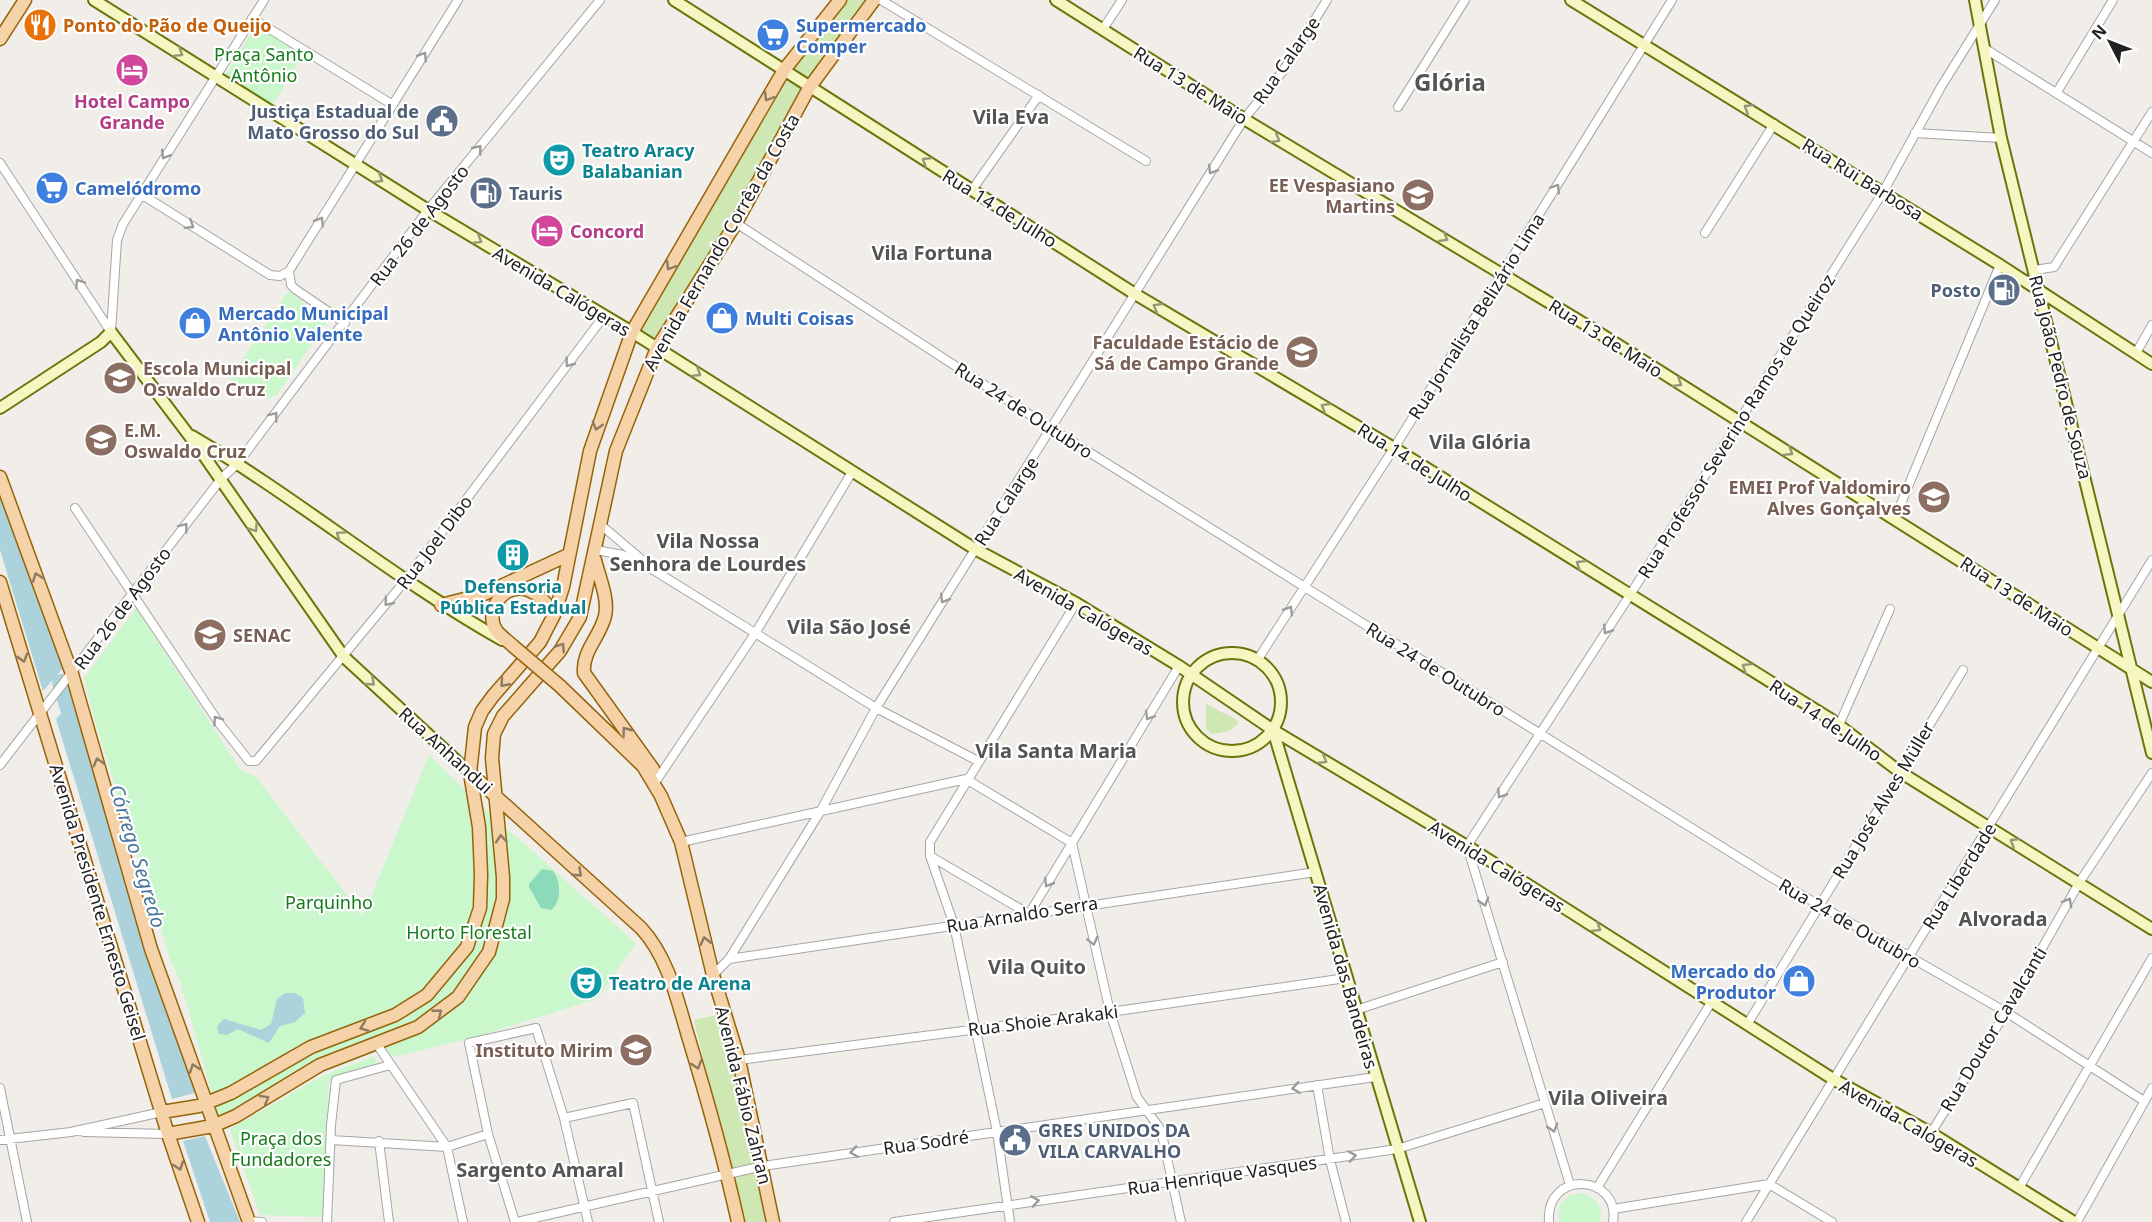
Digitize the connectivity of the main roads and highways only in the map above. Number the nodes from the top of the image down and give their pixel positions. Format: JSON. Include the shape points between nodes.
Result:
{"nodes":[{"id":1,"x":25,"y":0,"type":"edge"},
{"id":2,"x":840,"y":0,"type":"edge"},
{"id":3,"x":874,"y":0,"type":"edge"},
{"id":4,"x":0,"y":39,"type":"edge"},
{"id":5,"x":0,"y":477,"type":"edge"},
{"id":6,"x":596,"y":554,"type":"junction"},
{"id":7,"x":568,"y":555,"type":"junction"},
{"id":8,"x":0,"y":582,"type":"edge"},
{"id":9,"x":441,"y":605,"type":"road end"},
{"id":10,"x":554,"y":615,"type":"junction"},
{"id":11,"x":470,"y":773,"type":"junction"},
{"id":12,"x":656,"y":782,"type":"junction"},
{"id":13,"x":496,"y":796,"type":"junction"},
{"id":14,"x":680,"y":1009,"type":"joint"},
{"id":15,"x":202,"y":1105,"type":"junction"},
{"id":16,"x":169,"y":1111,"type":"junction"},
{"id":17,"x":209,"y":1127,"type":"junction"},
{"id":18,"x":175,"y":1133,"type":"junction"},
{"id":19,"x":249,"y":1221,"type":"edge"},
{"id":20,"x":198,"y":1222,"type":"edge"},
{"id":21,"x":738,"y":1222,"type":"edge"},
{"id":22,"x":773,"y":1222,"type":"edge"}],
"edges":[{"from":1,"to":4,"type":"main road"},
{"from":2,"to":7,"type":"main road","name":"Avenida Fernando Corrêa da Costa","one_way":true,"via":[[784,70],[632,332],[597,425]]},
{"from":3,"to":6,"type":"main road","name":"Avenida Fernando Corrêa da Costa","via":[[808,88],[736,223],[657,348],[620,440]]},
{"from":15,"to":5,"type":"main road","name":"Avenida Presidente Ernesto Geisel","one_way":true,"via":[[70,677]]},
{"from":12,"to":6,"type":"main road","one_way":true,"via":[[646,757],[584,673],[583,663],[605,617]]},
{"from":13,"to":6,"type":"main road","name":"Avenida Fernando Corrêa da Costa","one_way":true,"via":[[494,734],[503,717],[560,651],[580,617]]},
{"from":7,"to":9,"type":"main road","via":[[484,594]]},
{"from":7,"to":10,"type":"main road","name":"Avenida Fernando Corrêa da Costa"},
{"from":8,"to":16,"type":"main road","name":"Avenida Presidente Ernesto Geisel","one_way":true},
{"from":10,"to":11,"type":"main road","name":"Avenida Fernando Corrêa da Costa","one_way":true,"via":[[540,642],[482,711],[475,727]]},
{"from":10,"to":12,"type":"main road","bridge":true,"via":[[532,590],[512,588],[504,593],[493,620],[496,630],[560,686]]},
{"from":11,"to":13,"type":"main road","name":"Rua Anhandui"},
{"from":11,"to":15,"type":"main road","name":"Avenida Fernando Corrêa da Costa","one_way":true,"via":[[478,827],[480,908],[458,960],[427,995],[395,1016],[311,1047],[231,1093]]},
{"from":22,"to":12,"type":"main road","name":"Avenida Fábio Zahran","one_way":true,"via":[[739,1060],[713,975],[681,842]]},
{"from":13,"to":14,"type":"main road","name":"Rua Anhandui","one_way":true,"via":[[649,936],[663,961]]},
{"from":17,"to":13,"type":"main road","name":"Avenida Fernando Corrêa da Costa","one_way":true,"via":[[236,1116],[320,1065],[418,1027],[458,997],[489,952],[503,899]]},
{"from":14,"to":21,"type":"main road","name":"Avenida Fábio Zahran","one_way":true},
{"from":15,"to":16,"type":"main road","name":"Avenida Fernando Corrêa da Costa"},
{"from":15,"to":17,"type":"main road","name":"Avenida Presidente Ernesto Geisel"},
{"from":16,"to":18,"type":"main road","name":"Avenida Presidente Ernesto Geisel"},
{"from":17,"to":18,"type":"main road","name":"Avenida Fernando Corrêa da Costa"},
{"from":17,"to":19,"type":"main road","name":"Avenida Presidente Ernesto Geisel"},
{"from":18,"to":20,"type":"main road","name":"Avenida Presidente Ernesto Geisel","one_way":true}]}
